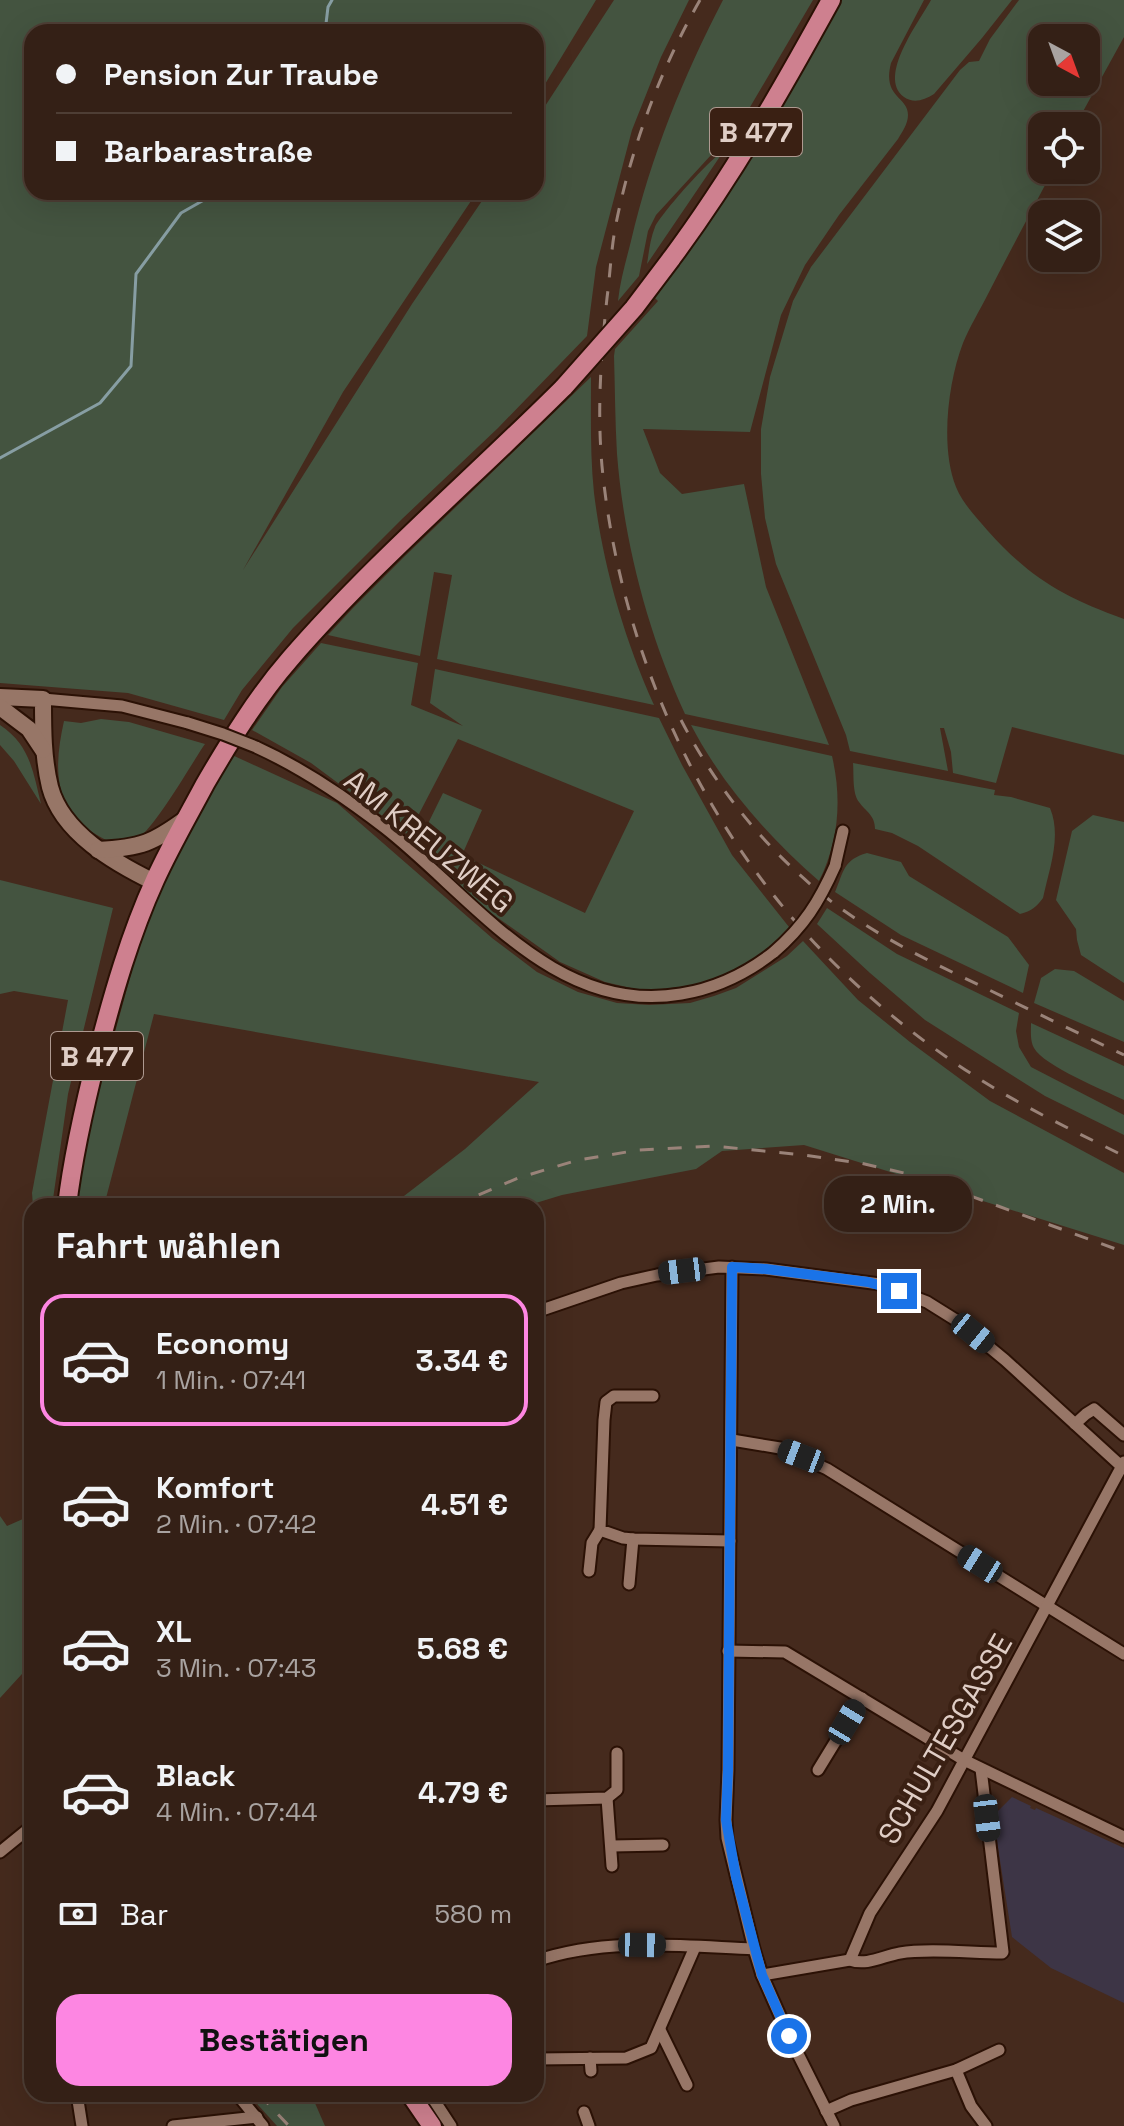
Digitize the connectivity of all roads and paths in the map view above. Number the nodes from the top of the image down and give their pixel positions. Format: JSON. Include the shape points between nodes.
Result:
{"nodes":[{"id":1,"x":831,"y":0,"type":"edge"},
{"id":2,"x":0,"y":697,"type":"edge"},
{"id":3,"x":43,"y":699,"type":"junction"},
{"id":4,"x":0,"y":707,"type":"edge"},
{"id":5,"x":43,"y":750,"type":"junction"},
{"id":6,"x":187,"y":818,"type":"junction"},
{"id":7,"x":843,"y":831,"type":"dead end"},
{"id":8,"x":97,"y":850,"type":"junction"},
{"id":9,"x":154,"y":882,"type":"junction"},
{"id":10,"x":68,"y":1198,"type":"edge"},
{"id":11,"x":732,"y":1267,"type":"junction"},
{"id":12,"x":544,"y":1309,"type":"edge"},
{"id":13,"x":653,"y":1396,"type":"dead end"},
{"id":14,"x":1075,"y":1424,"type":"junction"},
{"id":15,"x":1124,"y":1435,"type":"edge"},
{"id":16,"x":732,"y":1440,"type":"junction"},
{"id":17,"x":1122,"y":1464,"type":"edge"},
{"id":18,"x":600,"y":1530,"type":"junction"},
{"id":19,"x":633,"y":1539,"type":"junction"},
{"id":20,"x":730,"y":1541,"type":"junction"},
{"id":21,"x":589,"y":1571,"type":"dead end"},
{"id":22,"x":629,"y":1584,"type":"dead end"},
{"id":23,"x":1048,"y":1606,"type":"junction"},
{"id":24,"x":728,"y":1651,"type":"junction"},
{"id":25,"x":1124,"y":1654,"type":"edge"},
{"id":26,"x":862,"y":1698,"type":"junction"},
{"id":27,"x":617,"y":1753,"type":"dead end"},
{"id":28,"x":964,"y":1760,"type":"junction"},
{"id":29,"x":981,"y":1769,"type":"junction"},
{"id":30,"x":818,"y":1770,"type":"dead end"},
{"id":31,"x":607,"y":1798,"type":"junction"},
{"id":32,"x":544,"y":1800,"type":"edge"},
{"id":33,"x":24,"y":1832,"type":"edge"},
{"id":34,"x":1124,"y":1837,"type":"edge"},
{"id":35,"x":663,"y":1845,"type":"dead end"},
{"id":36,"x":612,"y":1846,"type":"junction"},
{"id":37,"x":0,"y":1852,"type":"edge"},
{"id":38,"x":612,"y":1866,"type":"dead end"},
{"id":39,"x":695,"y":1947,"type":"junction"},
{"id":40,"x":754,"y":1949,"type":"junction"},
{"id":41,"x":544,"y":1958,"type":"edge"},
{"id":42,"x":850,"y":1960,"type":"junction"},
{"id":43,"x":762,"y":1975,"type":"junction"},
{"id":44,"x":660,"y":2030,"type":"junction"},
{"id":45,"x":999,"y":2050,"type":"dead end"},
{"id":46,"x":590,"y":2058,"type":"junction"},
{"id":47,"x":544,"y":2059,"type":"edge"},
{"id":48,"x":956,"y":2070,"type":"junction"},
{"id":49,"x":591,"y":2071,"type":"dead end"},
{"id":50,"x":687,"y":2085,"type":"dead end"},
{"id":51,"x":78,"y":2102,"type":"edge"},
{"id":52,"x":244,"y":2102,"type":"edge"},
{"id":53,"x":416,"y":2102,"type":"edge"},
{"id":54,"x":435,"y":2102,"type":"edge"},
{"id":55,"x":826,"y":2111,"type":"junction"},
{"id":56,"x":584,"y":2112,"type":"dead end"},
{"id":57,"x":260,"y":2122,"type":"edge"},
{"id":58,"x":82,"y":2126,"type":"edge"},
{"id":59,"x":173,"y":2126,"type":"edge"},
{"id":60,"x":432,"y":2126,"type":"edge"},
{"id":61,"x":451,"y":2126,"type":"edge"},
{"id":62,"x":589,"y":2126,"type":"edge"},
{"id":63,"x":834,"y":2126,"type":"edge"},
{"id":64,"x":986,"y":2126,"type":"edge"}],
"edges":[{"from":1,"to":6,"type":"main road","number":"B 477","bridge":true,"via":[[696,226],[634,308],[564,387],[387,557],[288,661],[226,748]]},
{"from":2,"to":3,"type":"main road"},
{"from":3,"to":5,"type":"main road"},
{"from":3,"to":7,"type":"street","name":"AM KREUZWEG","bridge":true,"via":[[122,706],[223,734],[281,759],[385,828],[520,946],[570,977],[633,996],[660,998],[709,988],[774,952],[811,913],[835,866]]},
{"from":4,"to":5,"type":"main road","via":[[29,729]]},
{"from":5,"to":8,"type":"main road","via":[[51,791],[67,819]]},
{"from":6,"to":8,"type":"main road","via":[[142,845]]},
{"from":6,"to":9,"type":"main road","number":"B 477"},
{"from":8,"to":9,"type":"main road"},
{"from":9,"to":10,"type":"main road","number":"B 477","via":[[115,990],[80,1122]]},
{"from":11,"to":12,"type":"street","via":[[621,1283]]},
{"from":11,"to":14,"type":"street","via":[[880,1284],[927,1302],[987,1344]]},
{"from":11,"to":16,"type":"street"},
{"from":13,"to":18,"type":"street","via":[[614,1396],[606,1402]]},
{"from":14,"to":15,"type":"street","via":[[1094,1409]]},
{"from":14,"to":17,"type":"street"},
{"from":16,"to":20,"type":"street"},
{"from":16,"to":23,"type":"street","via":[[780,1448],[827,1469]]},
{"from":17,"to":23,"type":"street","name":"SCHULTESGASSE"},
{"from":18,"to":19,"type":"street"},
{"from":18,"to":21,"type":"street","via":[[592,1543]]},
{"from":19,"to":20,"type":"street"},
{"from":19,"to":22,"type":"street"},
{"from":20,"to":24,"type":"street"},
{"from":23,"to":25,"type":"street"},
{"from":23,"to":28,"type":"street","name":"SCHULTESGASSE"},
{"from":24,"to":26,"type":"street","via":[[785,1652]]},
{"from":24,"to":40,"type":"street","via":[[726,1820]]},
{"from":26,"to":28,"type":"street"},
{"from":26,"to":30,"type":"street"},
{"from":27,"to":31,"type":"street","via":[[617,1790]]},
{"from":28,"to":29,"type":"street"},
{"from":28,"to":42,"type":"street","name":"SCHULTESGASSE","via":[[927,1828],[870,1913]]},
{"from":29,"to":34,"type":"street"},
{"from":29,"to":42,"type":"street","via":[[1003,1952],[910,1952]]},
{"from":31,"to":32,"type":"street"},
{"from":31,"to":36,"type":"street"},
{"from":33,"to":37,"type":"street"},
{"from":35,"to":36,"type":"street"},
{"from":36,"to":38,"type":"street"},
{"from":39,"to":40,"type":"street"},
{"from":39,"to":41,"type":"street","via":[[623,1944]]},
{"from":39,"to":44,"type":"street"},
{"from":40,"to":43,"type":"street"},
{"from":42,"to":43,"type":"street"},
{"from":43,"to":55,"type":"street"},
{"from":44,"to":46,"type":"street","via":[[651,2048],[626,2058]]},
{"from":44,"to":50,"type":"street"},
{"from":45,"to":48,"type":"street"},
{"from":46,"to":47,"type":"street"},
{"from":46,"to":49,"type":"street"},
{"from":48,"to":55,"type":"street"},
{"from":48,"to":64,"type":"street"},
{"from":51,"to":58,"type":"street"},
{"from":52,"to":57,"type":"street"},
{"from":53,"to":60,"type":"main road"},
{"from":54,"to":61,"type":"street"},
{"from":55,"to":63,"type":"street"},
{"from":56,"to":62,"type":"street"},
{"from":57,"to":59,"type":"street"}]}
